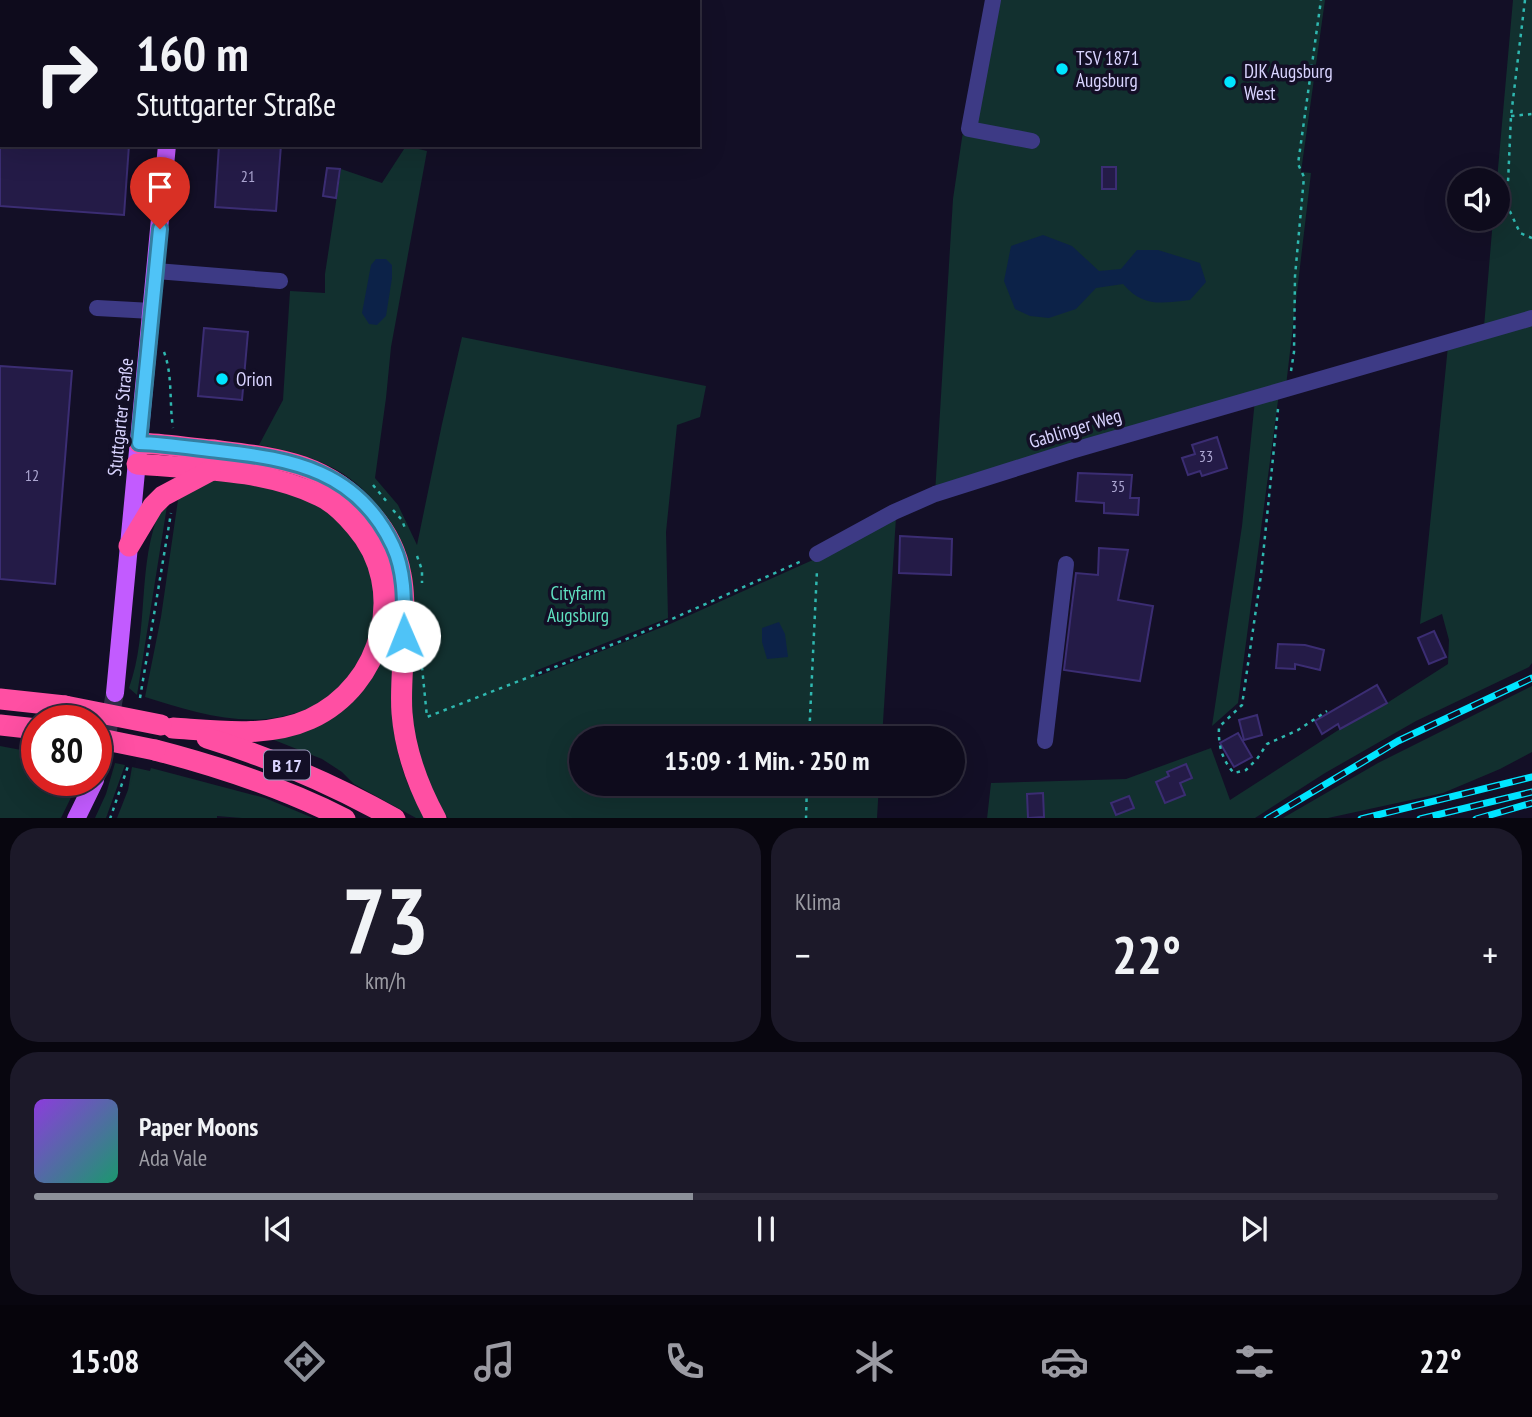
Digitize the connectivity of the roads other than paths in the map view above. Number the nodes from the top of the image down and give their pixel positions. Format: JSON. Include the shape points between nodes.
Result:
{"nodes":[{"id":1,"x":993,"y":0,"type":"edge"},
{"id":2,"x":1032,"y":141,"type":"dead end"},
{"id":3,"x":167,"y":147,"type":"edge"},
{"id":4,"x":156,"y":271,"type":"junction"},
{"id":5,"x":280,"y":281,"type":"dead end"},
{"id":6,"x":97,"y":308,"type":"dead end"},
{"id":7,"x":152,"y":311,"type":"junction"},
{"id":8,"x":1532,"y":318,"type":"edge"},
{"id":9,"x":138,"y":453,"type":"junction"},
{"id":10,"x":210,"y":471,"type":"junction"},
{"id":11,"x":129,"y":547,"type":"junction"},
{"id":12,"x":817,"y":554,"type":"road end"},
{"id":13,"x":1066,"y":564,"type":"dead end"},
{"id":14,"x":115,"y":693,"type":"tunnel mouth"},
{"id":15,"x":0,"y":699,"type":"edge"},
{"id":16,"x":0,"y":725,"type":"edge"},
{"id":17,"x":167,"y":726,"type":"junction"},
{"id":18,"x":21,"y":727,"type":"edge"},
{"id":19,"x":112,"y":741,"type":"edge"},
{"id":20,"x":1045,"y":741,"type":"dead end"},
{"id":21,"x":87,"y":796,"type":"edge"},
{"id":22,"x":76,"y":818,"type":"edge"},
{"id":23,"x":345,"y":818,"type":"edge"},
{"id":24,"x":395,"y":818,"type":"edge"},
{"id":25,"x":436,"y":818,"type":"edge"}],
"edges":[{"from":1,"to":2,"type":"lane","via":[[969,129]]},
{"from":3,"to":4,"type":"main road","name":"Stuttgarter Straße"},
{"from":4,"to":5,"type":"lane"},
{"from":4,"to":7,"type":"main road","name":"Stuttgarter Straße"},
{"from":6,"to":7,"type":"lane"},
{"from":7,"to":9,"type":"main road","name":"Stuttgarter Straße"},
{"from":8,"to":12,"type":"lane","name":"Gablinger Weg","via":[[1082,447],[935,494]]},
{"from":9,"to":10,"type":"highway"},
{"from":9,"to":11,"type":"main road","name":"Stuttgarter Straße"},
{"from":9,"to":25,"type":"highway","via":[[240,453],[309,467],[355,494],[376,519],[393,547],[401,575],[402,713],[409,754]]},
{"from":10,"to":11,"type":"highway","via":[[163,496]]},
{"from":10,"to":17,"type":"highway","via":[[284,482],[322,496],[343,511],[368,540],[381,570],[382,633],[356,686],[310,720],[242,732]]},
{"from":11,"to":14,"type":"main road","name":"Stuttgarter Straße"},
{"from":13,"to":20,"type":"lane"},
{"from":15,"to":17,"type":"highway","number":"B 17","bridge":true},
{"from":16,"to":18,"type":"highway"},
{"from":17,"to":24,"type":"highway","number":"B 17","via":[[305,772]]},
{"from":19,"to":23,"type":"highway","number":"B 17","bridge":true,"via":[[253,778]]},
{"from":21,"to":22,"type":"main road"}]}
